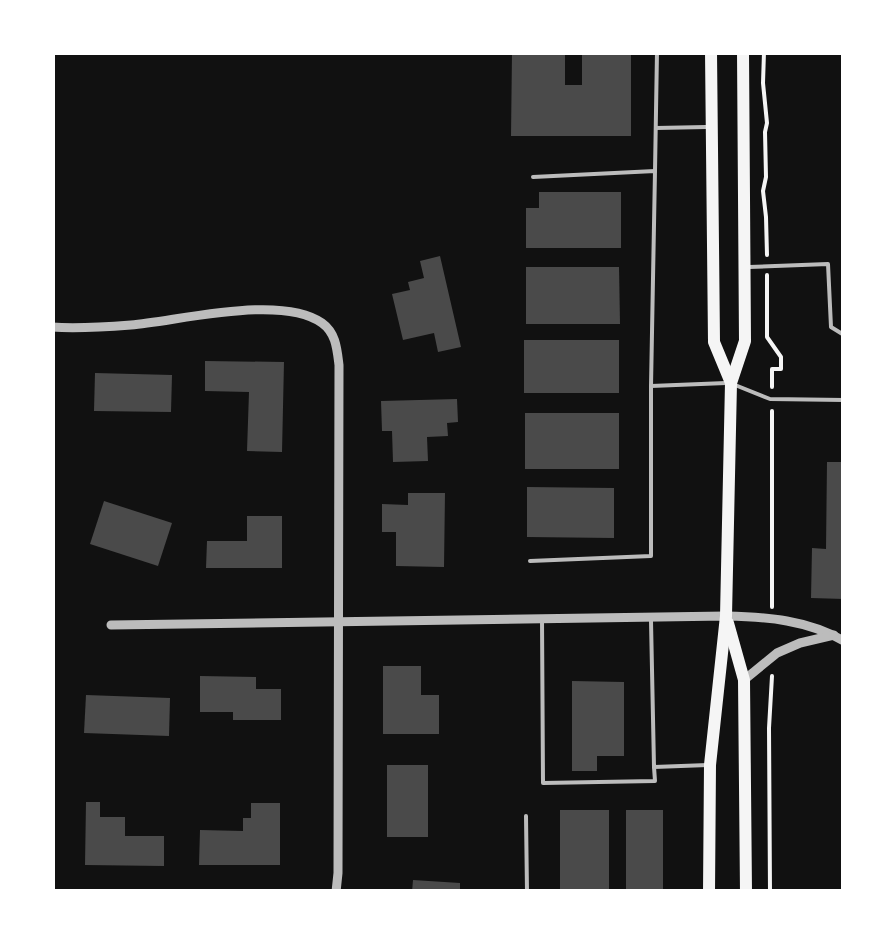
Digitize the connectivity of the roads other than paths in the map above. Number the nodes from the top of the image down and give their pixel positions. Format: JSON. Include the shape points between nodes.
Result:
{"nodes":[{"id":1,"x":657,"y":52,"type":"edge"},
{"id":2,"x":711,"y":52,"type":"edge"},
{"id":3,"x":743,"y":52,"type":"edge"},
{"id":4,"x":712,"y":126,"type":"junction"},
{"id":5,"x":656,"y":128,"type":"junction"},
{"id":6,"x":655,"y":171,"type":"junction"},
{"id":7,"x":533,"y":177,"type":"dead end"},
{"id":8,"x":744,"y":268,"type":"junction"},
{"id":9,"x":52,"y":327,"type":"edge"},
{"id":10,"x":844,"y":335,"type":"edge"},
{"id":11,"x":731,"y":383,"type":"junction"},
{"id":12,"x":651,"y":386,"type":"junction"},
{"id":13,"x":844,"y":400,"type":"edge"},
{"id":14,"x":530,"y":560,"type":"dead end"},
{"id":15,"x":651,"y":616,"type":"junction"},
{"id":16,"x":726,"y":616,"type":"junction"},
{"id":17,"x":542,"y":619,"type":"junction"},
{"id":18,"x":340,"y":622,"type":"junction"},
{"id":19,"x":111,"y":625,"type":"dead end"},
{"id":20,"x":839,"y":638,"type":"edge"},
{"id":21,"x":744,"y":680,"type":"junction"},
{"id":22,"x":710,"y":765,"type":"junction"},
{"id":23,"x":654,"y":768,"type":"junction"},
{"id":24,"x":526,"y":816,"type":"dead end"},
{"id":25,"x":336,"y":892,"type":"edge"},
{"id":26,"x":527,"y":892,"type":"edge"},
{"id":27,"x":710,"y":892,"type":"edge"},
{"id":28,"x":746,"y":892,"type":"edge"}],
"edges":[{"from":1,"to":5,"type":"lane"},
{"from":2,"to":4,"type":"main road"},
{"from":3,"to":8,"type":"main road"},
{"from":4,"to":5,"type":"lane"},
{"from":4,"to":11,"type":"main road","via":[[714,342]]},
{"from":5,"to":6,"type":"lane"},
{"from":6,"to":7,"type":"lane"},
{"from":6,"to":12,"type":"lane"},
{"from":8,"to":10,"type":"lane","via":[[828,264],[831,327]]},
{"from":8,"to":11,"type":"main road","via":[[745,341]]},
{"from":9,"to":18,"type":"street","via":[[281,311],[307,315],[331,331],[340,365]]},
{"from":11,"to":12,"type":"lane"},
{"from":11,"to":13,"type":"lane","via":[[772,399]]},
{"from":11,"to":16,"type":"main road"},
{"from":12,"to":14,"type":"lane","via":[[652,556]]},
{"from":15,"to":16,"type":"street"},
{"from":15,"to":17,"type":"street"},
{"from":15,"to":23,"type":"lane"},
{"from":16,"to":20,"type":"street","via":[[772,618]]},
{"from":16,"to":21,"type":"main road"},
{"from":16,"to":22,"type":"main road"},
{"from":17,"to":18,"type":"street"},
{"from":17,"to":23,"type":"lane","via":[[543,783],[655,782]]},
{"from":18,"to":19,"type":"street"},
{"from":18,"to":25,"type":"street"},
{"from":20,"to":21,"type":"street","via":[[800,643]]},
{"from":21,"to":28,"type":"main road"},
{"from":22,"to":23,"type":"lane"},
{"from":22,"to":27,"type":"main road"},
{"from":24,"to":26,"type":"lane"}]}
